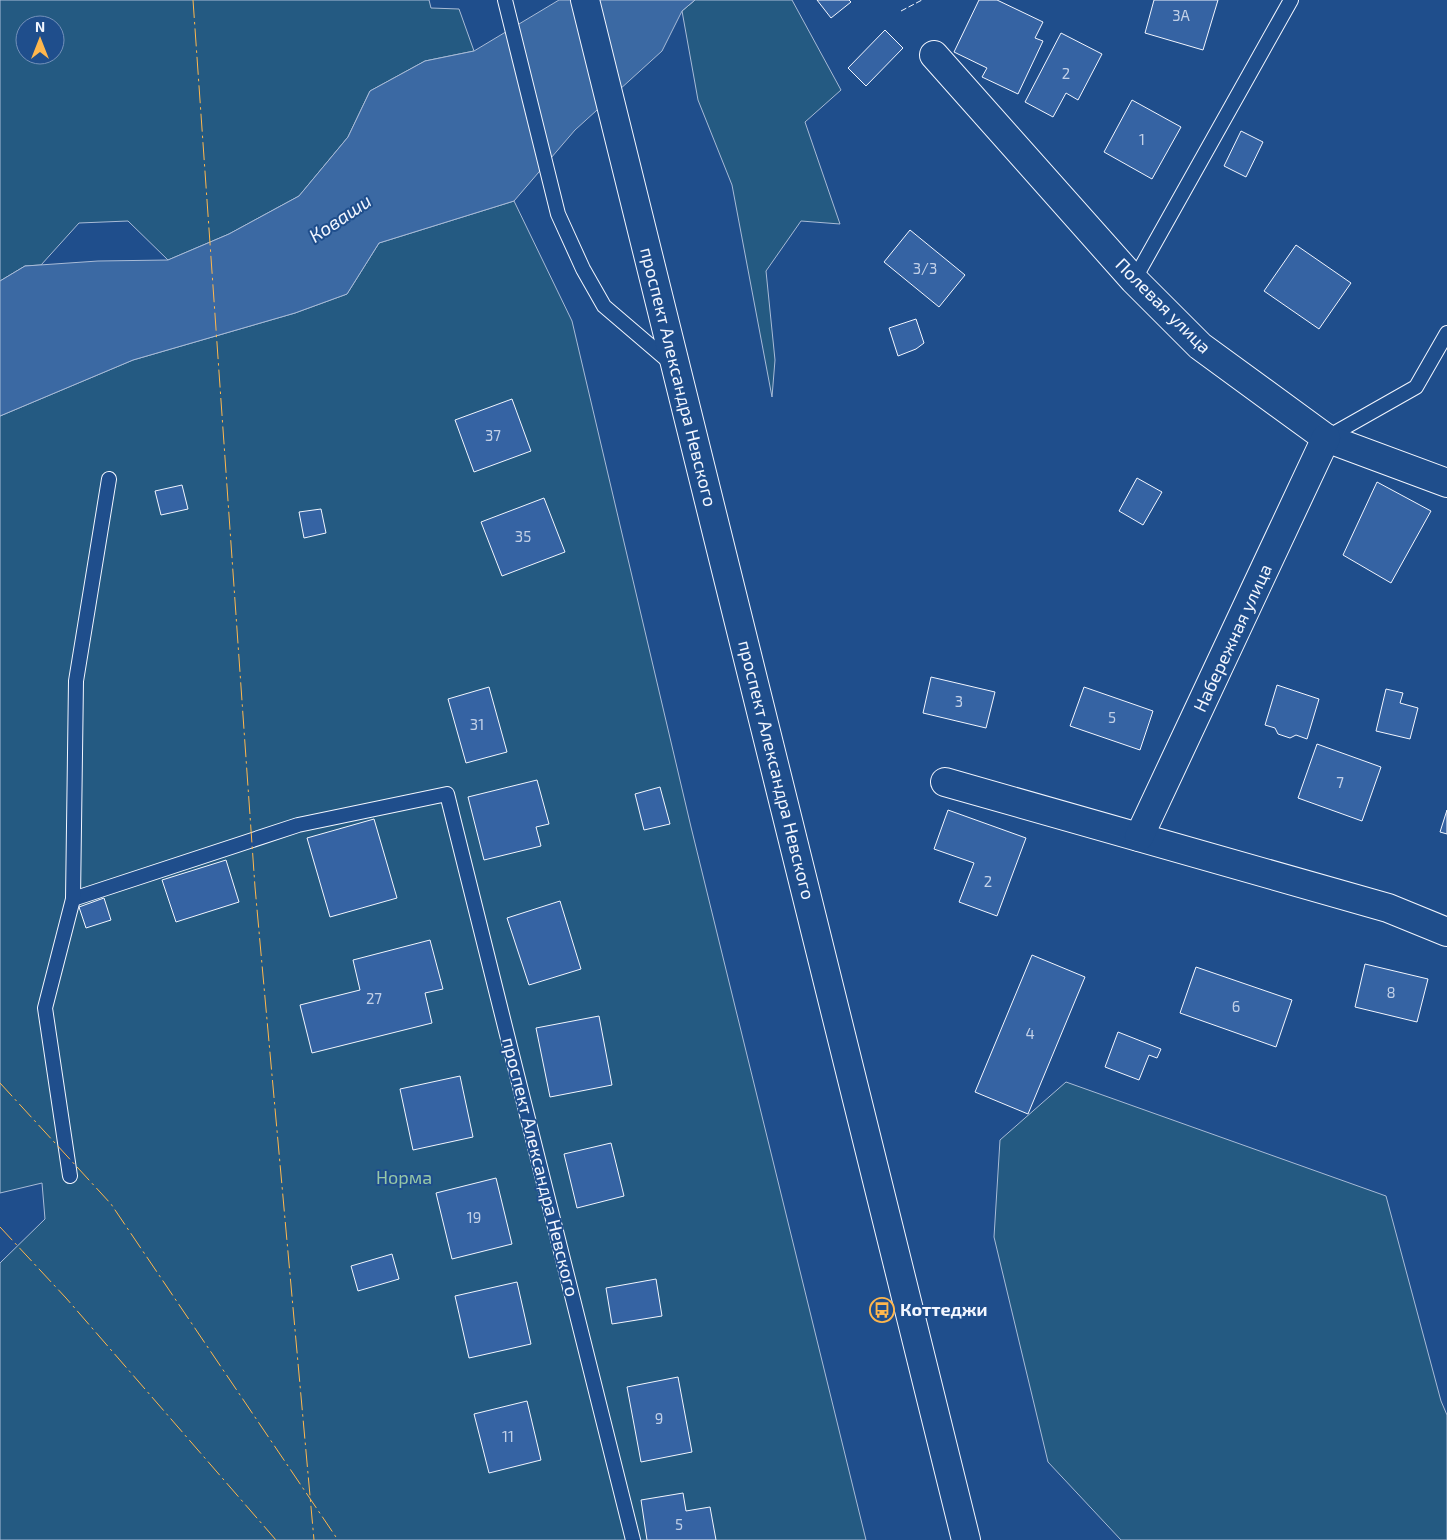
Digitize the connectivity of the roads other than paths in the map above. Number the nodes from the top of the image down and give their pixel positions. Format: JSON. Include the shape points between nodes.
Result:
{"nodes":[{"id":1,"x":505,"y":0,"type":"edge"},
{"id":2,"x":585,"y":0,"type":"edge"},
{"id":3,"x":1291,"y":0,"type":"edge"},
{"id":4,"x":934,"y":56,"type":"dead end"},
{"id":5,"x":1134,"y":280,"type":"junction"},
{"id":6,"x":1447,"y":333,"type":"edge"},
{"id":7,"x":676,"y":369,"type":"junction"},
{"id":8,"x":1326,"y":438,"type":"junction"},
{"id":9,"x":110,"y":479,"type":"dead end"},
{"id":10,"x":1447,"y":483,"type":"edge"},
{"id":11,"x":945,"y":782,"type":"dead end"},
{"id":12,"x":1139,"y":837,"type":"junction"},
{"id":13,"x":73,"y":899,"type":"junction"},
{"id":14,"x":1447,"y":932,"type":"edge"},
{"id":15,"x":70,"y":1176,"type":"dead end"},
{"id":16,"x":633,"y":1540,"type":"edge"},
{"id":17,"x":966,"y":1540,"type":"edge"}],
"edges":[{"from":1,"to":7,"type":"lane","via":[[558,214],[583,269],[604,306]]},
{"from":2,"to":7,"type":"street","name":"проспект Александра Невского"},
{"from":3,"to":5,"type":"lane"},
{"from":4,"to":5,"type":"street","name":"Полевая улица"},
{"from":5,"to":8,"type":"street","name":"Полевая улица","via":[[1200,346]]},
{"from":6,"to":8,"type":"lane","via":[[1416,387]]},
{"from":7,"to":17,"type":"street","name":"проспект Александра Невского"},
{"from":8,"to":10,"type":"street","name":"Полевая улица"},
{"from":8,"to":12,"type":"street","name":"Набережная улица"},
{"from":9,"to":13,"type":"lane","via":[[76,681]]},
{"from":11,"to":12,"type":"street"},
{"from":12,"to":14,"type":"street","via":[[1388,908]]},
{"from":13,"to":15,"type":"lane","via":[[45,1008]]},
{"from":13,"to":16,"type":"lane","name":"проспект Александра Невского","via":[[298,825],[447,794]]}]}
